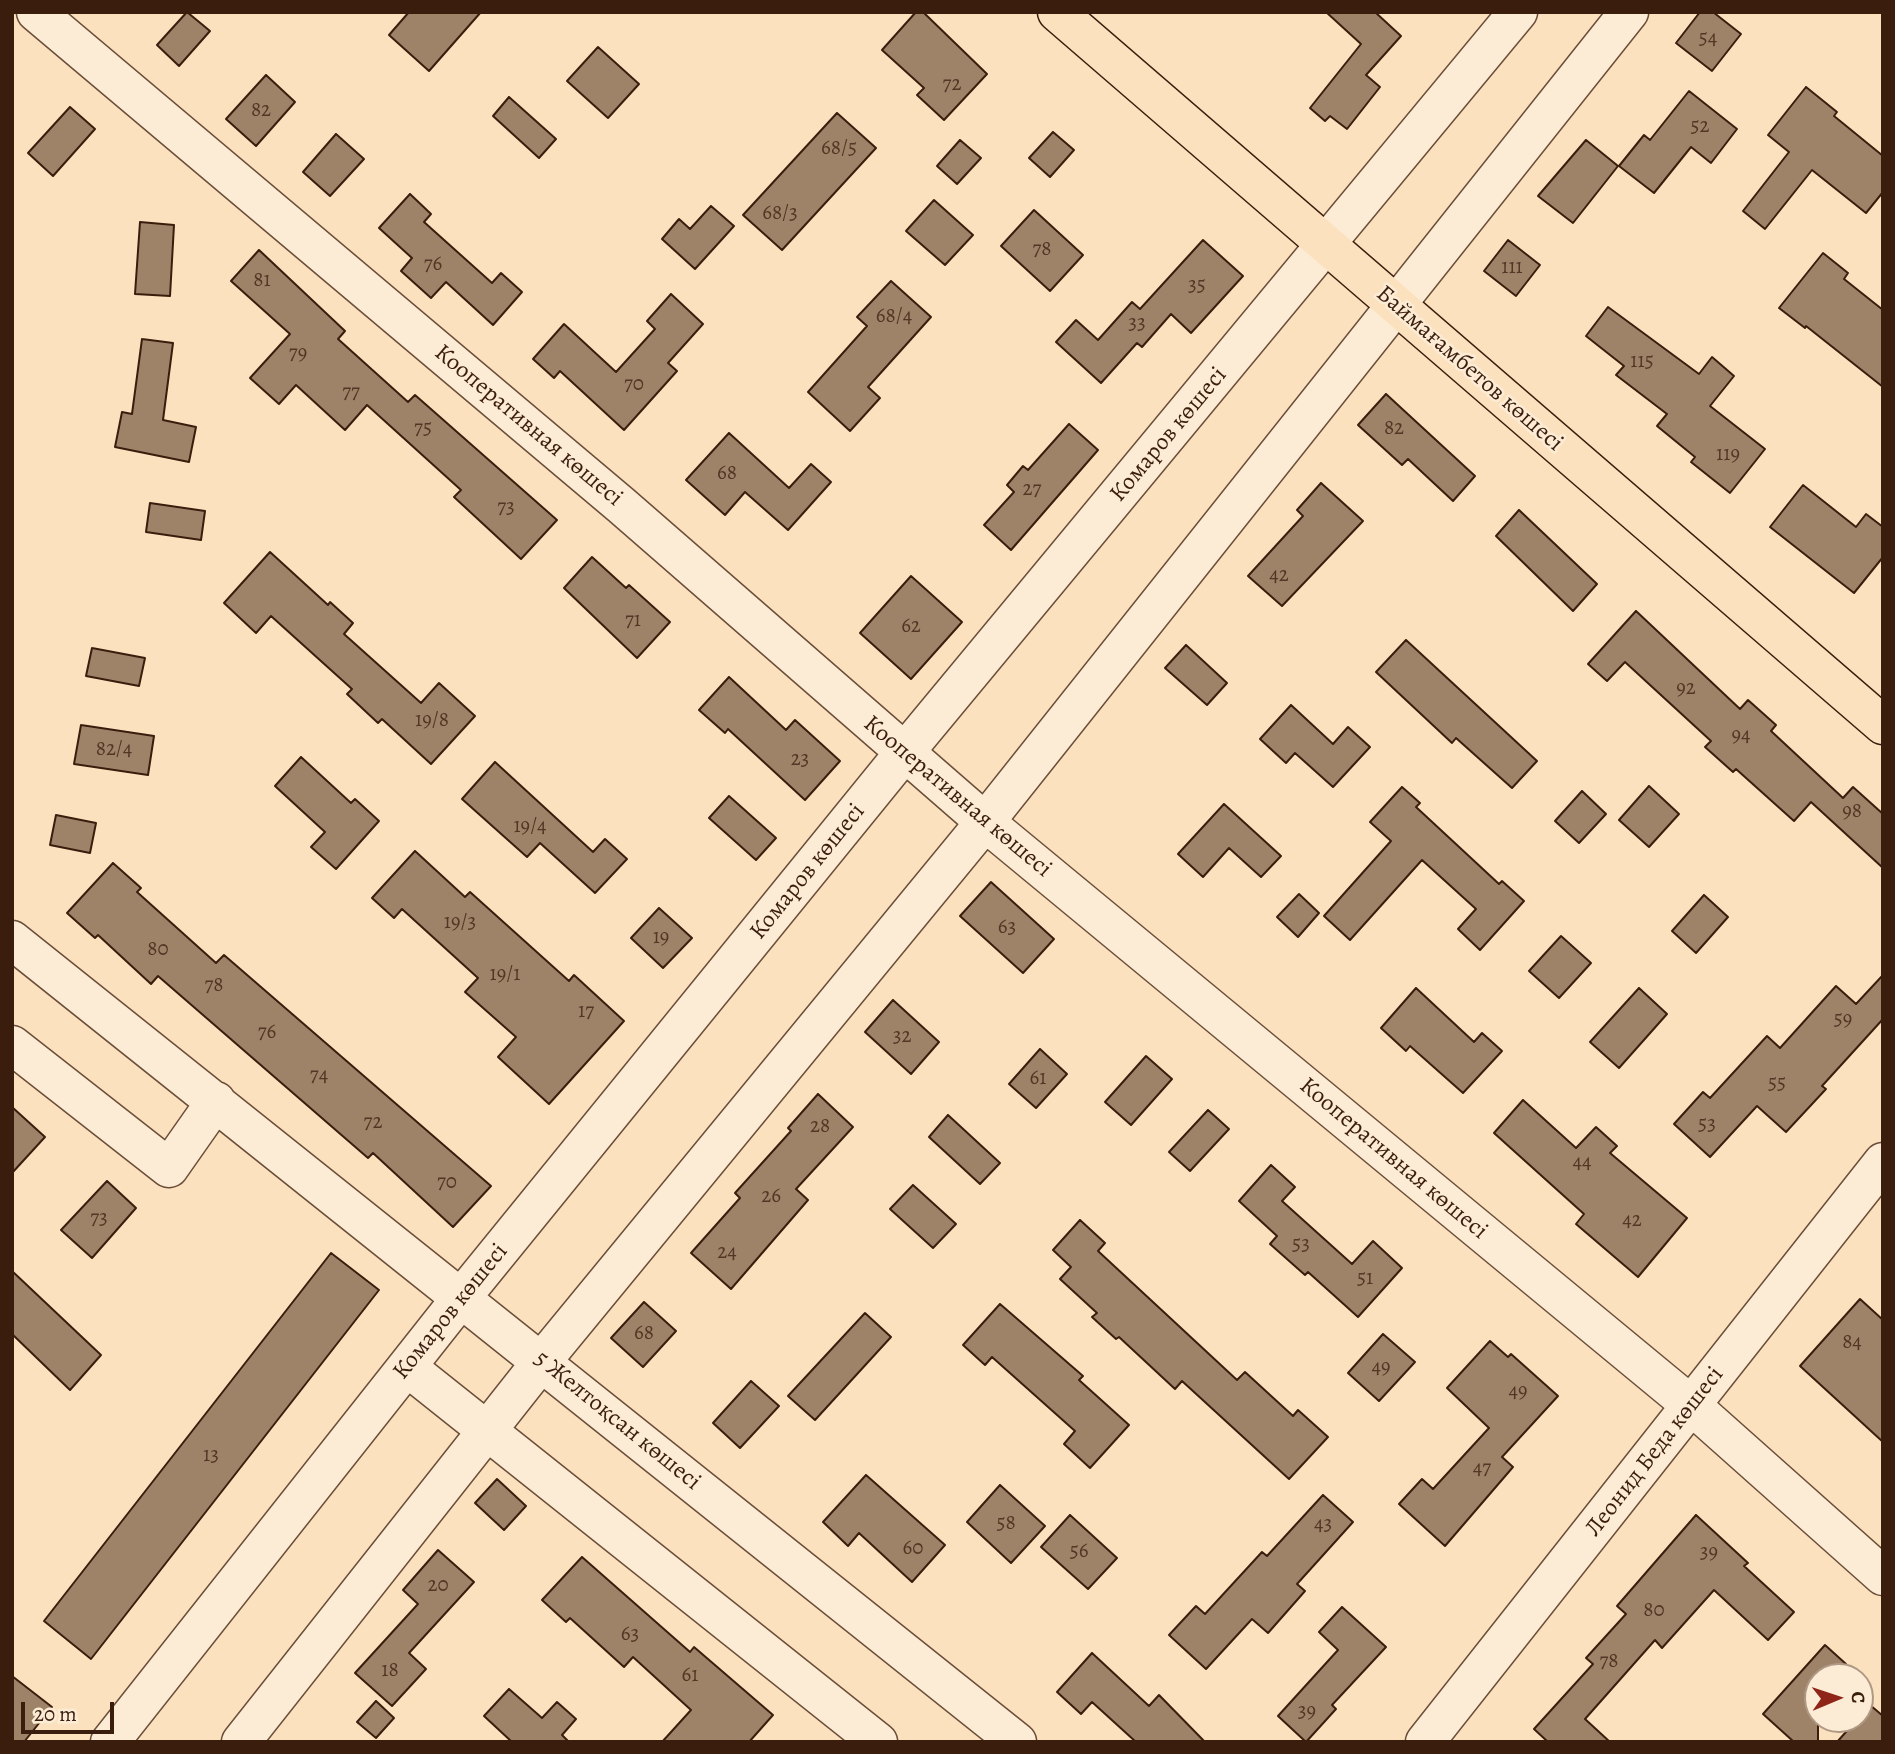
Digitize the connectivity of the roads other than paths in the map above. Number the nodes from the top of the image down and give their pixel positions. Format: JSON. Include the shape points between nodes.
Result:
{"nodes":[{"id":1,"x":36,"y":12,"type":"edge"},
{"id":2,"x":1056,"y":12,"type":"edge"},
{"id":3,"x":1518,"y":12,"type":"edge"},
{"id":4,"x":1629,"y":12,"type":"edge"},
{"id":5,"x":1326,"y":246,"type":"junction"},
{"id":6,"x":1394,"y":304,"type":"junction"},
{"id":7,"x":1883,"y":725,"type":"edge"},
{"id":8,"x":904,"y":753,"type":"junction"},
{"id":9,"x":985,"y":822,"type":"junction"},
{"id":10,"x":12,"y":940,"type":"edge"},
{"id":11,"x":12,"y":1045,"type":"edge"},
{"id":12,"x":216,"y":1101,"type":"junction"},
{"id":13,"x":1883,"y":1161,"type":"edge"},
{"id":14,"x":461,"y":1298,"type":"junction"},
{"id":15,"x":542,"y":1361,"type":"junction"},
{"id":16,"x":407,"y":1367,"type":"junction"},
{"id":17,"x":1692,"y":1406,"type":"junction"},
{"id":18,"x":486,"y":1430,"type":"junction"},
{"id":19,"x":1883,"y":1576,"type":"edge"},
{"id":20,"x":110,"y":1742,"type":"edge"},
{"id":21,"x":241,"y":1742,"type":"edge"},
{"id":22,"x":878,"y":1742,"type":"edge"},
{"id":23,"x":1017,"y":1742,"type":"edge"},
{"id":24,"x":1425,"y":1742,"type":"edge"}],
"edges":[{"from":1,"to":8,"type":"street","name":"Кооперативная көшесі","via":[[621,505]]},
{"from":2,"to":5,"type":"main road","name":"Баймағамбетов көшесі"},
{"from":3,"to":5,"type":"street","name":"Комаров көшесі"},
{"from":4,"to":6,"type":"street"},
{"from":5,"to":6,"type":"main road","name":"Баймағамбетов көшесі"},
{"from":5,"to":8,"type":"street","name":"Комаров көшесі"},
{"from":6,"to":7,"type":"main road","name":"Баймағамбетов көшесі"},
{"from":6,"to":9,"type":"street"},
{"from":8,"to":9,"type":"street","name":"Кооперативная көшесі"},
{"from":8,"to":14,"type":"street","name":"Комаров көшесі"},
{"from":9,"to":15,"type":"street"},
{"from":9,"to":17,"type":"street","name":"Кооперативная көшесі"},
{"from":10,"to":12,"type":"street","name":"5 Желтоқсан көшесі"},
{"from":11,"to":12,"type":"street","via":[[169,1168]]},
{"from":12,"to":14,"type":"street","name":"5 Желтоқсан көшесі"},
{"from":13,"to":17,"type":"street","name":"Леонид Беда көшесі"},
{"from":14,"to":15,"type":"street","name":"5 Желтоқсан көшесі"},
{"from":14,"to":16,"type":"street","name":"Комаров көшесі"},
{"from":15,"to":18,"type":"street"},
{"from":15,"to":23,"type":"street","name":"5 Желтоқсан көшесі"},
{"from":16,"to":18,"type":"street"},
{"from":16,"to":20,"type":"street","name":"Комаров көшесі"},
{"from":17,"to":19,"type":"street","name":"Кооперативная көшесі"},
{"from":17,"to":24,"type":"street","name":"Леонид Беда көшесі"},
{"from":18,"to":21,"type":"street"},
{"from":18,"to":22,"type":"street"}]}
